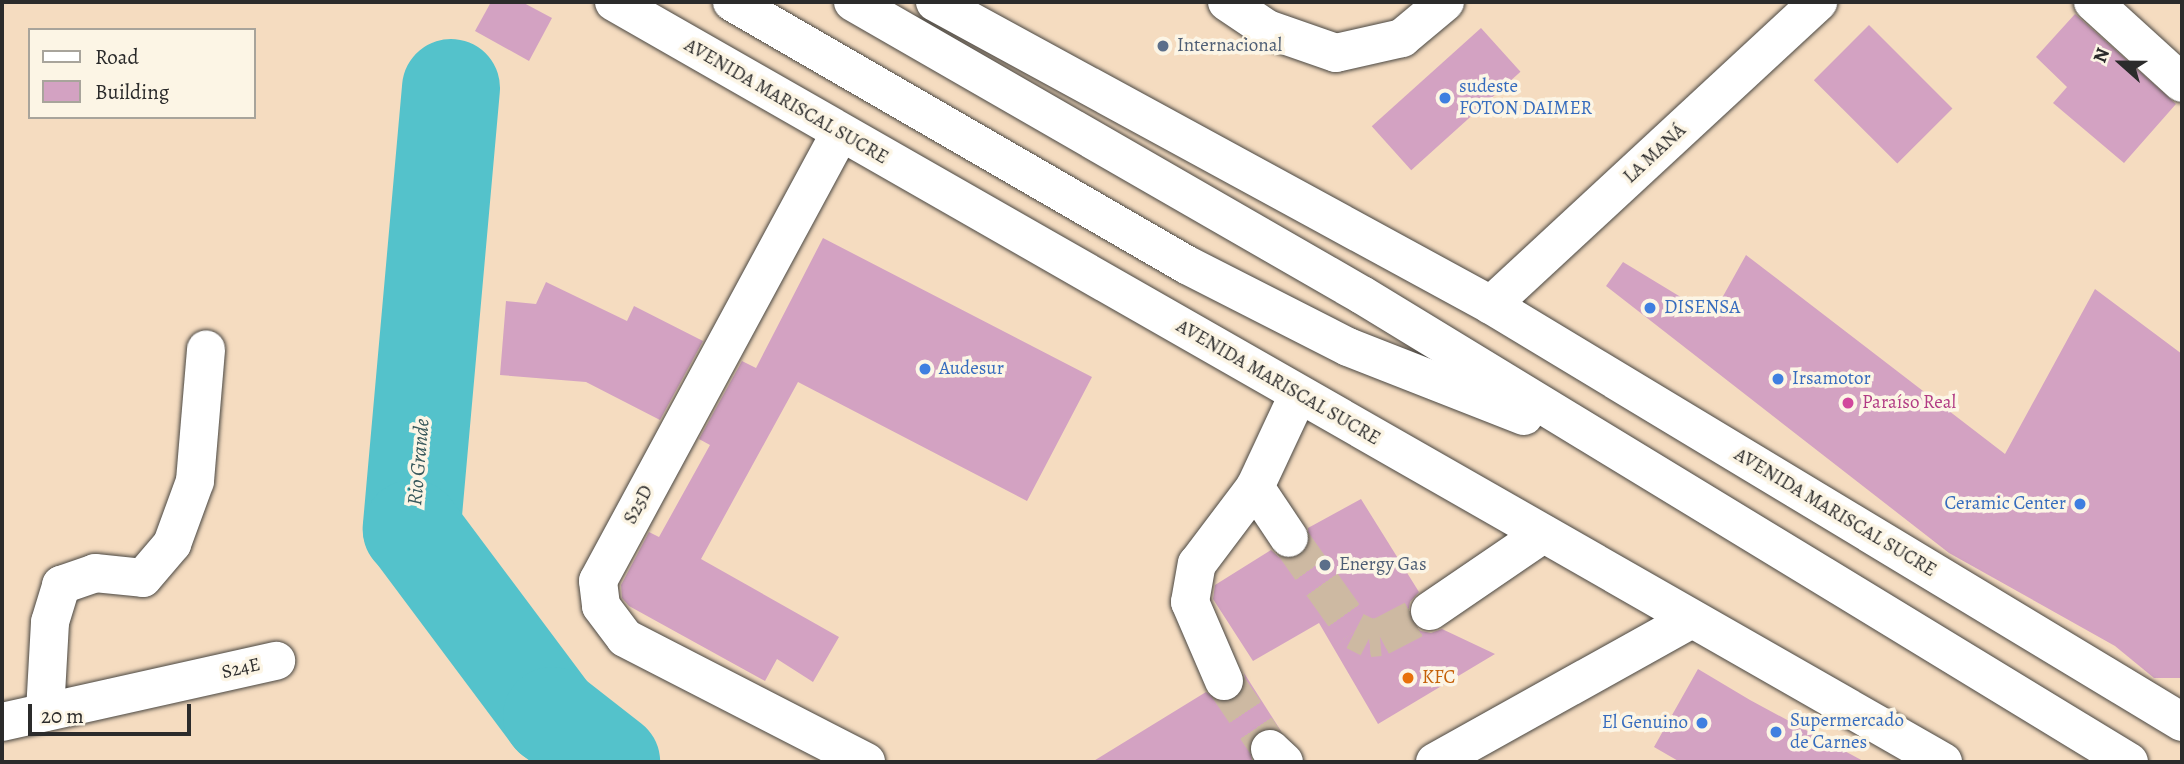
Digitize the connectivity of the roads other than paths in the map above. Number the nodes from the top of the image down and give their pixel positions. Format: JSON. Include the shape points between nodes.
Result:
{"nodes":[{"id":1,"x":614,"y":2,"type":"edge"},
{"id":2,"x":732,"y":2,"type":"edge"},
{"id":3,"x":853,"y":2,"type":"edge"},
{"id":4,"x":936,"y":2,"type":"edge"},
{"id":5,"x":1227,"y":2,"type":"edge"},
{"id":6,"x":1446,"y":2,"type":"edge"},
{"id":7,"x":1818,"y":2,"type":"edge"},
{"id":8,"x":2093,"y":2,"type":"edge"},
{"id":9,"x":2182,"y":83,"type":"edge"},
{"id":10,"x":840,"y":133,"type":"junction"},
{"id":11,"x":1491,"y":305,"type":"junction"},
{"id":12,"x":206,"y":349,"type":"dead end"},
{"id":13,"x":1298,"y":395,"type":"junction"},
{"id":14,"x":1617,"y":453,"type":"junction"},
{"id":15,"x":1255,"y":487,"type":"junction"},
{"id":16,"x":1544,"y":534,"type":"junction"},
{"id":17,"x":1289,"y":538,"type":"tunnel mouth"},
{"id":18,"x":1430,"y":611,"type":"tunnel mouth"},
{"id":19,"x":1692,"y":619,"type":"junction"},
{"id":20,"x":276,"y":661,"type":"dead end"},
{"id":21,"x":1224,"y":681,"type":"tunnel mouth"},
{"id":22,"x":45,"y":712,"type":"junction"},
{"id":23,"x":2,"y":722,"type":"edge"},
{"id":24,"x":2182,"y":722,"type":"edge"},
{"id":25,"x":866,"y":762,"type":"edge"},
{"id":26,"x":1435,"y":762,"type":"edge"},
{"id":27,"x":1943,"y":762,"type":"edge"},
{"id":28,"x":2129,"y":762,"type":"edge"}],
"edges":[{"from":1,"to":10,"type":"main road","name":"AVENIDA MARISCAL SUCRE"},
{"from":2,"to":14,"type":"main road","via":[[1187,264],[1348,347]]},
{"from":3,"to":14,"type":"main road","via":[[1350,288]]},
{"from":4,"to":11,"type":"main road","name":"AVENIDA MARISCAL SUCRE"},
{"from":5,"to":6,"type":"main road","via":[[1267,29],[1336,53],[1402,38]]},
{"from":7,"to":11,"type":"main road","name":"LA MANÁ"},
{"from":8,"to":9,"type":"main road"},
{"from":10,"to":13,"type":"main road","name":"AVENIDA MARISCAL SUCRE"},
{"from":10,"to":25,"type":"main road","name":"S25D","via":[[598,581],[601,606],[625,638]]},
{"from":11,"to":24,"type":"main road","name":"AVENIDA MARISCAL SUCRE"},
{"from":12,"to":22,"type":"main road","via":[[195,481],[172,544],[143,578],[95,573],[61,585],[50,622]]},
{"from":13,"to":15,"type":"main road"},
{"from":13,"to":16,"type":"main road","name":"AVENIDA MARISCAL SUCRE"},
{"from":14,"to":28,"type":"main road"},
{"from":15,"to":17,"type":"main road"},
{"from":15,"to":21,"type":"main road","via":[[1197,564],[1190,602]]},
{"from":16,"to":18,"type":"main road"},
{"from":16,"to":19,"type":"main road","name":"AVENIDA MARISCAL SUCRE"},
{"from":19,"to":26,"type":"main road"},
{"from":19,"to":27,"type":"main road","name":"AVENIDA MARISCAL SUCRE"},
{"from":20,"to":22,"type":"main road","name":"S24E"},
{"from":22,"to":23,"type":"main road","name":"S24E"}]}
